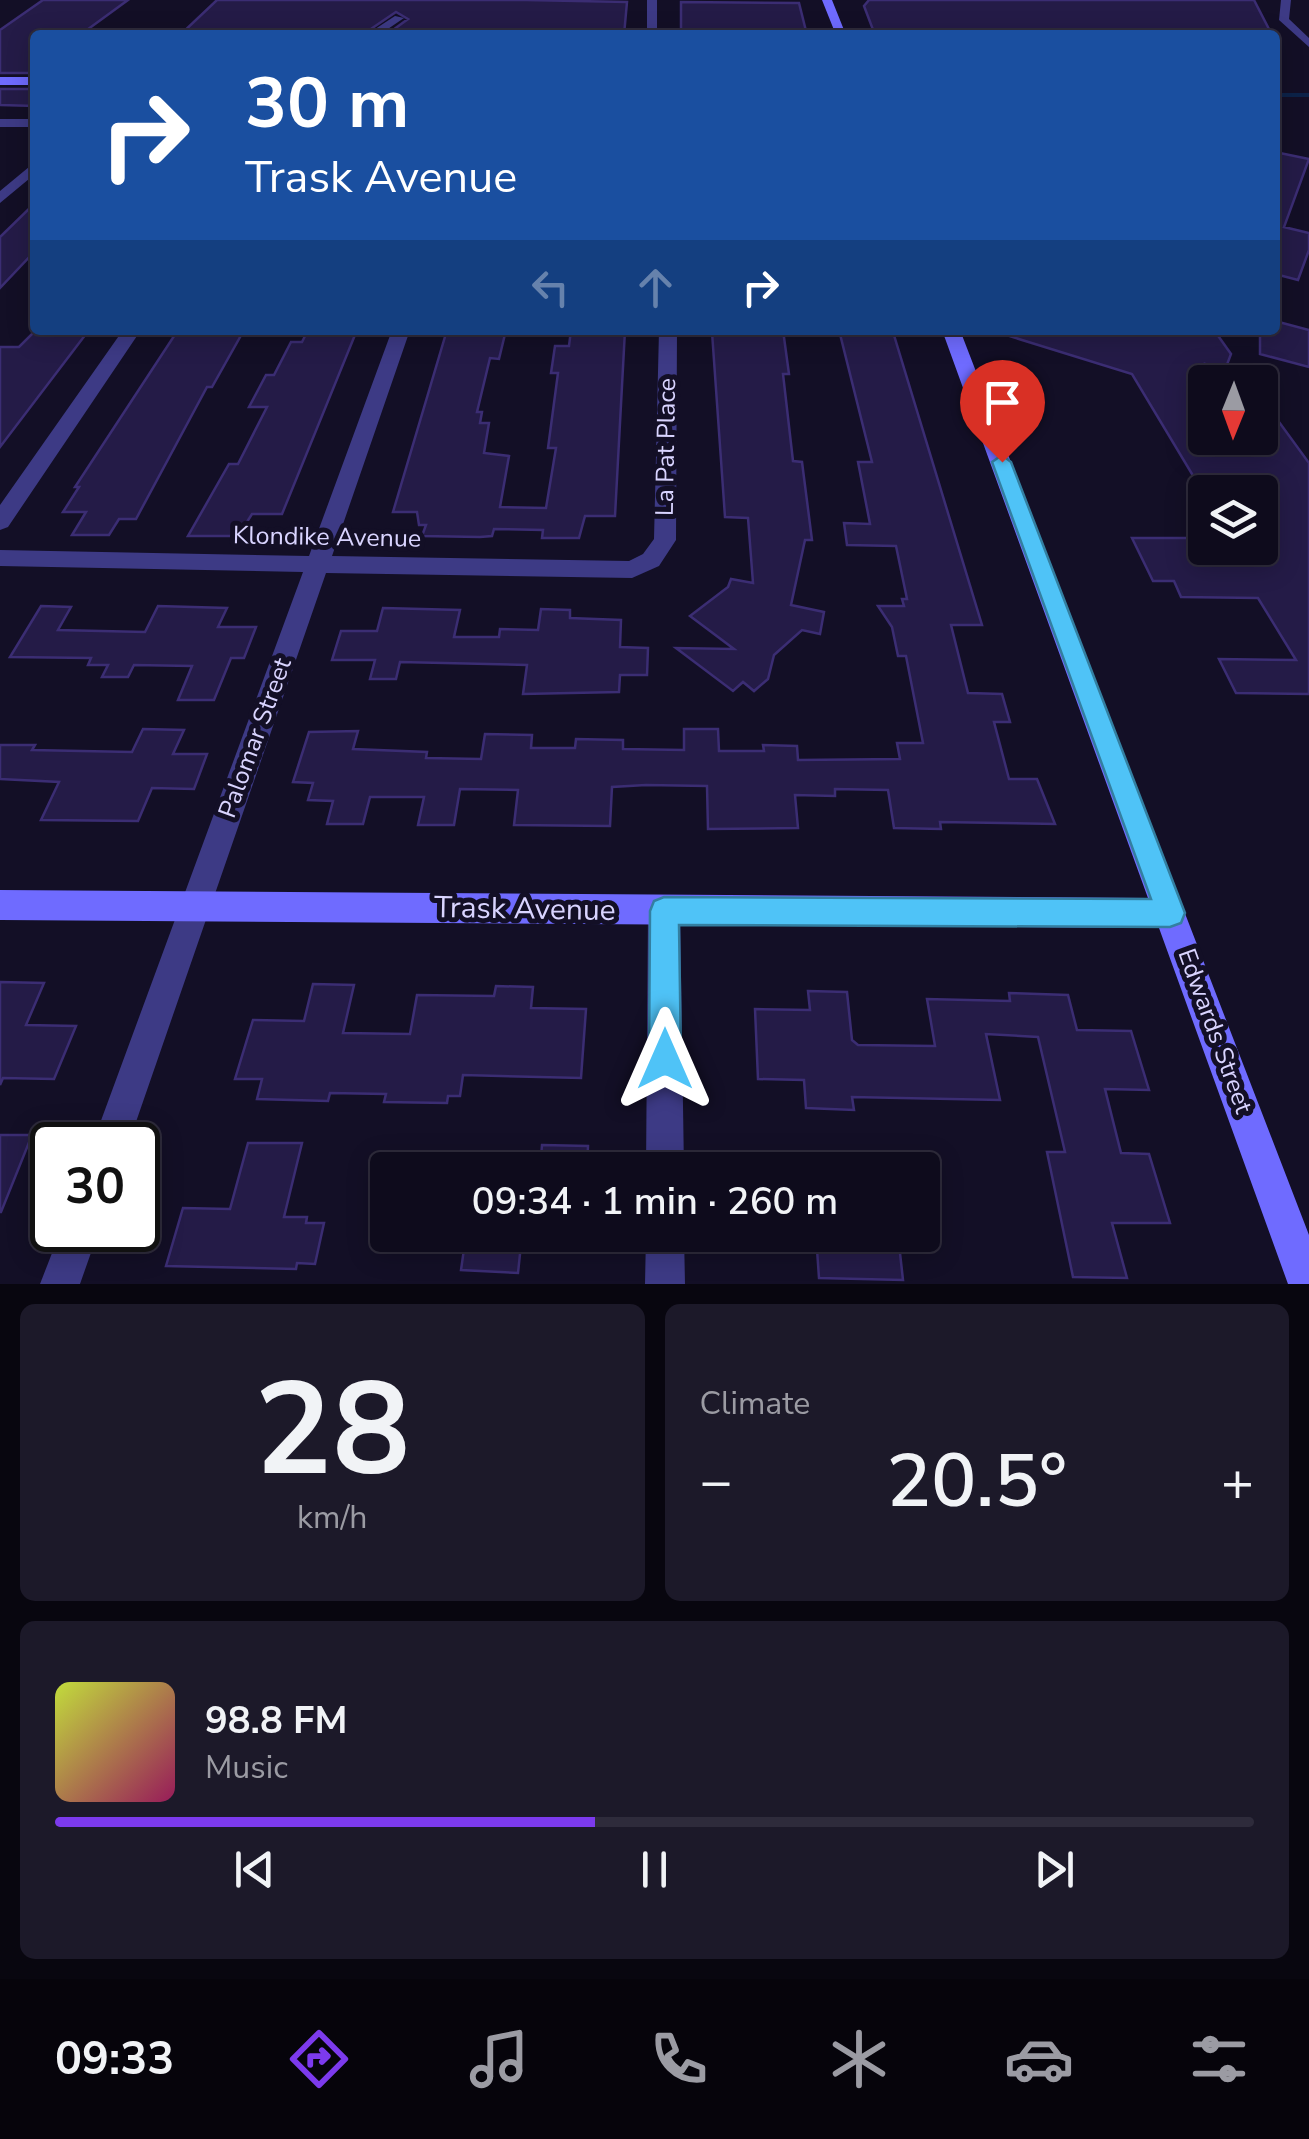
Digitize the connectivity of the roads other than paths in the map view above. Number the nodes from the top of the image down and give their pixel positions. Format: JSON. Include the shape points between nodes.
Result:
{"nodes":[{"id":1,"x":652,"y":0,"type":"edge"},
{"id":2,"x":827,"y":0,"type":"edge"},
{"id":3,"x":1286,"y":0,"type":"edge"},
{"id":4,"x":400,"y":18,"type":"dead end"},
{"id":5,"x":380,"y":30,"type":"edge"},
{"id":6,"x":652,"y":30,"type":"edge"},
{"id":7,"x":838,"y":30,"type":"edge"},
{"id":8,"x":1309,"y":44,"type":"edge"},
{"id":9,"x":0,"y":81,"type":"edge"},
{"id":10,"x":30,"y":81,"type":"edge"},
{"id":11,"x":0,"y":123,"type":"edge"},
{"id":12,"x":30,"y":123,"type":"edge"},
{"id":13,"x":30,"y":171,"type":"edge"},
{"id":14,"x":0,"y":199,"type":"edge"},
{"id":15,"x":129,"y":335,"type":"edge"},
{"id":16,"x":398,"y":335,"type":"edge"},
{"id":17,"x":668,"y":335,"type":"edge"},
{"id":18,"x":953,"y":335,"type":"edge"},
{"id":19,"x":0,"y":522,"type":"edge"},
{"id":20,"x":0,"y":558,"type":"edge"},
{"id":21,"x":651,"y":560,"type":"joint"},
{"id":22,"x":317,"y":564,"type":"junction"},
{"id":23,"x":0,"y":904,"type":"edge"},
{"id":24,"x":195,"y":906,"type":"junction"},
{"id":25,"x":664,"y":911,"type":"junction"},
{"id":26,"x":1170,"y":913,"type":"junction"},
{"id":27,"x":118,"y":1122,"type":"edge"},
{"id":28,"x":665,"y":1152,"type":"edge"},
{"id":29,"x":72,"y":1252,"type":"edge"},
{"id":30,"x":665,"y":1252,"type":"edge"},
{"id":31,"x":60,"y":1284,"type":"edge"},
{"id":32,"x":665,"y":1284,"type":"edge"},
{"id":33,"x":1308,"y":1284,"type":"edge"}],
"edges":[{"from":1,"to":6,"type":"street"},
{"from":2,"to":7,"type":"street"},
{"from":3,"to":8,"type":"street","via":[[1284,20]]},
{"from":4,"to":5,"type":"street"},
{"from":9,"to":10,"type":"street"},
{"from":11,"to":12,"type":"street"},
{"from":13,"to":14,"type":"street"},
{"from":15,"to":19,"type":"street"},
{"from":16,"to":22,"type":"street","name":"Palomar Street"},
{"from":17,"to":21,"type":"street","name":"La Pat Place","via":[[665,540]]},
{"from":18,"to":26,"type":"street","name":"Edwards Street"},
{"from":20,"to":22,"type":"street","name":"Klondike Avenue"},
{"from":21,"to":22,"type":"street","name":"Klondike Avenue","via":[[632,570]]},
{"from":22,"to":24,"type":"street","name":"Palomar Street"},
{"from":23,"to":24,"type":"street","name":"Trask Avenue"},
{"from":24,"to":25,"type":"street","name":"Trask Avenue"},
{"from":24,"to":27,"type":"street","name":"Palomar Street"},
{"from":25,"to":26,"type":"street","name":"Trask Avenue"},
{"from":25,"to":28,"type":"street"},
{"from":26,"to":33,"type":"street","name":"Edwards Street"},
{"from":29,"to":31,"type":"street"},
{"from":30,"to":32,"type":"street"}]}
